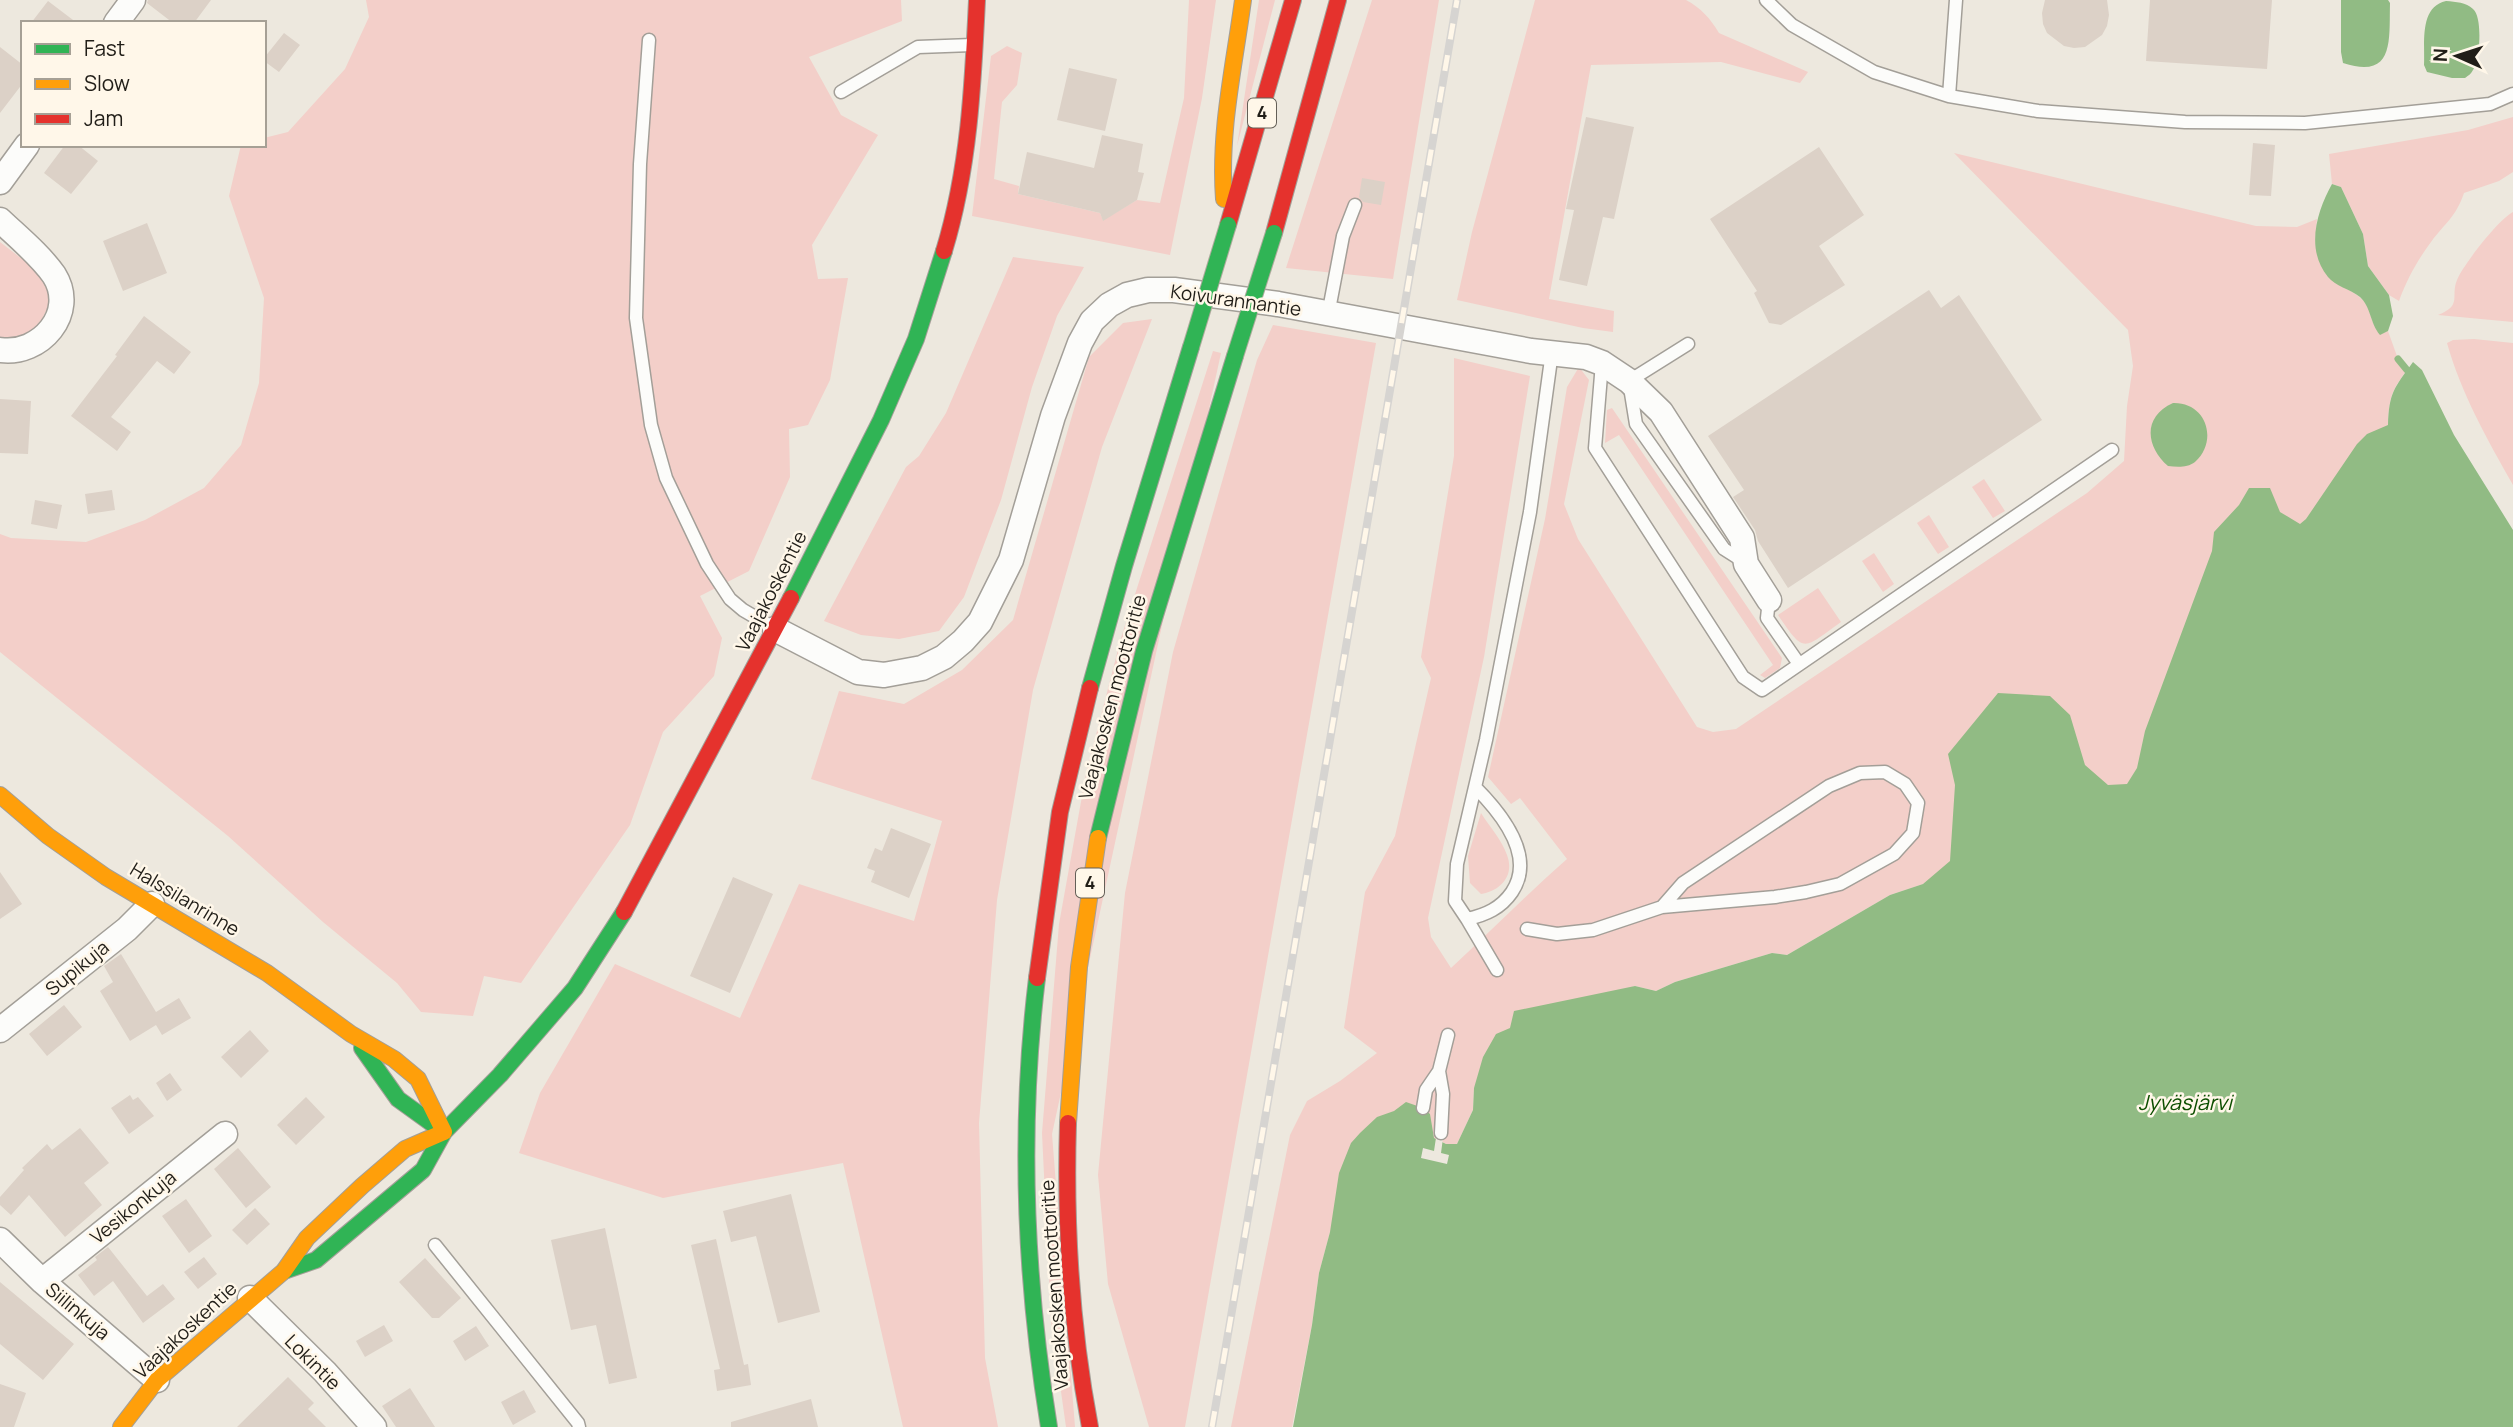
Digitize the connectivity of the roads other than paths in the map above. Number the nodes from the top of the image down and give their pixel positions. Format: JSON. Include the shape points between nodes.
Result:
{"nodes":[{"id":1,"x":133,"y":0,"type":"edge"},
{"id":2,"x":977,"y":0,"type":"edge"},
{"id":3,"x":1243,"y":0,"type":"edge"},
{"id":4,"x":1293,"y":0,"type":"edge"},
{"id":5,"x":1338,"y":0,"type":"edge"},
{"id":6,"x":1766,"y":0,"type":"edge"},
{"id":7,"x":1956,"y":0,"type":"edge"},
{"id":8,"x":117,"y":21,"type":"edge"},
{"id":9,"x":649,"y":40,"type":"dead end"},
{"id":10,"x":976,"y":45,"type":"junction"},
{"id":11,"x":841,"y":92,"type":"dead end"},
{"id":12,"x":2513,"y":94,"type":"edge"},
{"id":13,"x":1949,"y":96,"type":"junction"},
{"id":14,"x":26,"y":147,"type":"edge"},
{"id":15,"x":0,"y":181,"type":"edge"},
{"id":16,"x":1355,"y":205,"type":"dead end"},
{"id":17,"x":0,"y":220,"type":"edge"},
{"id":18,"x":1228,"y":225,"type":"junction"},
{"id":19,"x":1328,"y":314,"type":"junction"},
{"id":20,"x":1688,"y":344,"type":"dead end"},
{"id":21,"x":0,"y":350,"type":"edge"},
{"id":22,"x":1552,"y":352,"type":"junction"},
{"id":23,"x":1602,"y":363,"type":"junction"},
{"id":24,"x":1629,"y":381,"type":"junction"},
{"id":25,"x":2112,"y":450,"type":"dead end"},
{"id":26,"x":1769,"y":600,"type":"joint"},
{"id":27,"x":775,"y":629,"type":"junction"},
{"id":28,"x":1799,"y":664,"type":"junction"},
{"id":29,"x":1475,"y":788,"type":"junction"},
{"id":30,"x":0,"y":795,"type":"edge"},
{"id":31,"x":152,"y":904,"type":"junction"},
{"id":32,"x":1662,"y":906,"type":"junction"},
{"id":33,"x":1467,"y":919,"type":"junction"},
{"id":34,"x":1527,"y":929,"type":"dead end"},
{"id":35,"x":1497,"y":970,"type":"dead end"},
{"id":36,"x":0,"y":1030,"type":"edge"},
{"id":37,"x":351,"y":1034,"type":"junction"},
{"id":38,"x":1448,"y":1035,"type":"dead end"},
{"id":39,"x":1439,"y":1071,"type":"junction"},
{"id":40,"x":1423,"y":1108,"type":"dead end"},
{"id":41,"x":444,"y":1132,"type":"junction"},
{"id":42,"x":1441,"y":1133,"type":"dead end"},
{"id":43,"x":225,"y":1134,"type":"dead end"},
{"id":44,"x":0,"y":1240,"type":"edge"},
{"id":45,"x":435,"y":1245,"type":"dead end"},
{"id":46,"x":285,"y":1271,"type":"junction"},
{"id":47,"x":42,"y":1281,"type":"junction"},
{"id":48,"x":250,"y":1298,"type":"junction"},
{"id":49,"x":157,"y":1380,"type":"junction"},
{"id":50,"x":121,"y":1427,"type":"edge"},
{"id":51,"x":374,"y":1427,"type":"edge"},
{"id":52,"x":579,"y":1427,"type":"edge"},
{"id":53,"x":1049,"y":1427,"type":"edge"},
{"id":54,"x":1090,"y":1427,"type":"edge"}],
"edges":[{"from":1,"to":8,"type":"street"},
{"from":2,"to":10,"type":"main road","name":"Vaajakoskentie"},
{"from":3,"to":18,"type":"main road","via":[[1222,178]]},
{"from":4,"to":18,"type":"main road","name":"Vaajakosken moottoritie","number":"4"},
{"from":5,"to":54,"type":"main road","name":"Vaajakosken moottoritie","number":"4","bridge":true,"via":[[1274,233],[1170,564],[1098,834],[1071,1036],[1066,1135],[1068,1239]]},
{"from":6,"to":13,"type":"lane","via":[[1792,25],[1874,72]]},
{"from":7,"to":13,"type":"lane"},
{"from":9,"to":27,"type":"lane","via":[[636,318],[651,425],[666,478],[708,565],[730,599]]},
{"from":10,"to":11,"type":"lane","via":[[918,47]]},
{"from":10,"to":27,"type":"main road","name":"Vaajakoskentie","via":[[964,168],[916,340],[881,420]]},
{"from":12,"to":13,"type":"lane","via":[[2490,104],[2305,123],[2185,122],[2038,111]]},
{"from":14,"to":15,"type":"street"},
{"from":16,"to":19,"type":"lane","via":[[1343,236]]},
{"from":17,"to":21,"type":"street","via":[[55,277],[60,310],[52,330],[40,342]]},
{"from":18,"to":53,"type":"main road","name":"Vaajakosken moottoritie","number":"4","bridge":true,"via":[[1088,691],[1064,791],[1041,932],[1027,1079],[1026,1163],[1028,1244]]},
{"from":19,"to":22,"type":"street","name":"Koivurannantie"},
{"from":19,"to":27,"type":"street","name":"Koivurannantie","via":[[1174,290],[1148,290],[1109,305],[1092,321],[1080,342],[1064,380],[1011,560],[980,622],[963,641],[922,668],[884,675],[858,672]]},
{"from":20,"to":24,"type":"lane"},
{"from":22,"to":23,"type":"street","name":"Koivurannantie"},
{"from":22,"to":29,"type":"lane","via":[[1530,512]]},
{"from":23,"to":24,"type":"street","name":"Koivurannantie"},
{"from":23,"to":28,"type":"lane","via":[[1595,448],[1743,677],[1762,690]]},
{"from":24,"to":26,"type":"street","name":"Koivurannantie","via":[[1661,412],[1742,538],[1746,564]]},
{"from":25,"to":28,"type":"lane"},
{"from":26,"to":28,"type":"lane","via":[[1768,618]]},
{"from":27,"to":41,"type":"main road","name":"Vaajakoskentie","via":[[603,949],[540,1029]]},
{"from":29,"to":33,"type":"lane","via":[[1457,864],[1455,901]]},
{"from":29,"to":33,"type":"lane","via":[[1494,807],[1522,863],[1518,883],[1508,898],[1484,916]]},
{"from":30,"to":31,"type":"main road","name":"Halssilanrinne","via":[[48,836]]},
{"from":31,"to":36,"type":"street","name":"Supikuja"},
{"from":31,"to":37,"type":"main road","name":"Halssilanrinne","via":[[267,973]]},
{"from":32,"to":32,"type":"lane","via":[[1775,897],[1840,884],[1894,855],[1913,833],[1918,803],[1905,784],[1885,772],[1849,777],[1683,883]]},
{"from":32,"to":34,"type":"lane","via":[[1593,930],[1557,934]]},
{"from":33,"to":35,"type":"lane"},
{"from":37,"to":41,"type":"main road","name":"Halssilanrinne","via":[[398,1099]]},
{"from":37,"to":41,"type":"main road","name":"Halssilanrinne","via":[[418,1079]]},
{"from":38,"to":39,"type":"lane"},
{"from":39,"to":40,"type":"lane","via":[[1426,1090]]},
{"from":39,"to":42,"type":"lane"},
{"from":41,"to":46,"type":"main road","name":"Vaajakoskentie","via":[[405,1149],[307,1238]]},
{"from":41,"to":46,"type":"main road","name":"Vaajakoskentie","via":[[423,1170],[390,1200],[316,1260]]},
{"from":43,"to":47,"type":"street","name":"Vesikonkuja"},
{"from":44,"to":47,"type":"street","name":"Siilinkuja"},
{"from":45,"to":52,"type":"lane"},
{"from":46,"to":48,"type":"main road","name":"Vaajakoskentie"},
{"from":47,"to":49,"type":"street","name":"Siilinkuja"},
{"from":48,"to":49,"type":"main road","name":"Vaajakoskentie"},
{"from":48,"to":51,"type":"street","name":"Lokintie"},
{"from":49,"to":50,"type":"main road","name":"Vaajakoskentie"}]}
